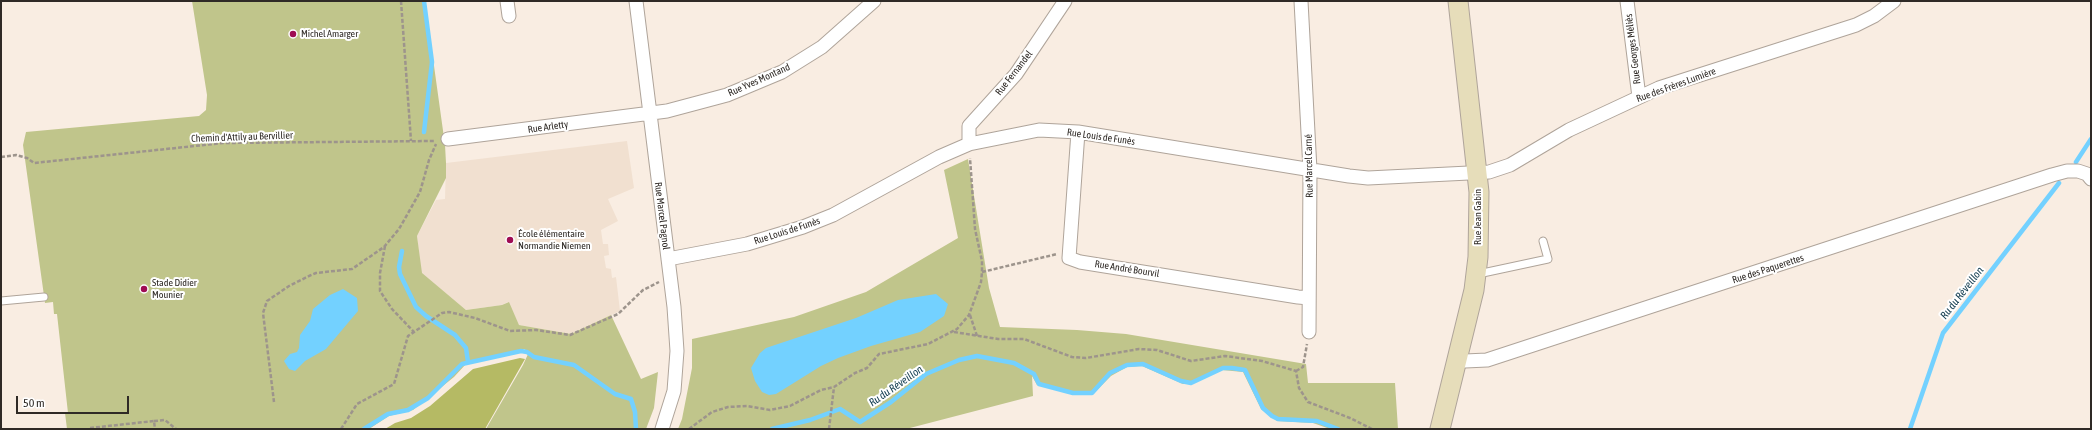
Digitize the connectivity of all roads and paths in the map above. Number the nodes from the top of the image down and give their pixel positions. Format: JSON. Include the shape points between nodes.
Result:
{"nodes":[{"id":1,"x":401,"y":1,"type":"edge"},
{"id":2,"x":507,"y":1,"type":"edge"},
{"id":3,"x":636,"y":1,"type":"edge"},
{"id":4,"x":874,"y":1,"type":"edge"},
{"id":5,"x":1065,"y":1,"type":"edge"},
{"id":6,"x":1301,"y":1,"type":"edge"},
{"id":7,"x":1458,"y":1,"type":"edge"},
{"id":8,"x":1627,"y":1,"type":"edge"},
{"id":9,"x":1894,"y":1,"type":"edge"},
{"id":10,"x":509,"y":16,"type":"dead end"},
{"id":11,"x":1639,"y":97,"type":"junction"},
{"id":12,"x":648,"y":113,"type":"junction"},
{"id":13,"x":1078,"y":132,"type":"junction"},
{"id":14,"x":443,"y":140,"type":"junction"},
{"id":15,"x":411,"y":141,"type":"junction"},
{"id":16,"x":969,"y":144,"type":"junction"},
{"id":17,"x":1,"y":157,"type":"edge"},
{"id":18,"x":1310,"y":170,"type":"junction"},
{"id":19,"x":1469,"y":173,"type":"junction"},
{"id":20,"x":2091,"y":179,"type":"edge"},
{"id":21,"x":1543,"y":241,"type":"dead end"},
{"id":22,"x":386,"y":244,"type":"junction"},
{"id":23,"x":1070,"y":253,"type":"junction"},
{"id":24,"x":668,"y":259,"type":"junction"},
{"id":25,"x":982,"y":272,"type":"junction"},
{"id":26,"x":1476,"y":274,"type":"junction"},
{"id":27,"x":670,"y":276,"type":"junction"},
{"id":28,"x":44,"y":297,"type":"dead end"},
{"id":29,"x":1309,"y":298,"type":"junction"},
{"id":30,"x":1,"y":302,"type":"edge"},
{"id":31,"x":969,"y":315,"type":"junction"},
{"id":32,"x":414,"y":332,"type":"junction"},
{"id":33,"x":954,"y":332,"type":"junction"},
{"id":34,"x":1309,"y":332,"type":"joint"},
{"id":35,"x":977,"y":336,"type":"junction"},
{"id":36,"x":1457,"y":359,"type":"junction"},
{"id":37,"x":1296,"y":371,"type":"junction"},
{"id":38,"x":834,"y":387,"type":"junction"},
{"id":39,"x":274,"y":402,"type":"dead end"},
{"id":40,"x":154,"y":421,"type":"junction"},
{"id":41,"x":84,"y":429,"type":"edge"},
{"id":42,"x":91,"y":429,"type":"edge"},
{"id":43,"x":155,"y":429,"type":"edge"},
{"id":44,"x":176,"y":429,"type":"edge"},
{"id":45,"x":341,"y":429,"type":"edge"},
{"id":46,"x":662,"y":429,"type":"edge"},
{"id":47,"x":689,"y":429,"type":"edge"},
{"id":48,"x":829,"y":429,"type":"edge"},
{"id":49,"x":1372,"y":429,"type":"edge"},
{"id":50,"x":1440,"y":429,"type":"edge"}],
"edges":[{"from":1,"to":15,"type":"path"},
{"from":2,"to":10,"type":"street"},
{"from":3,"to":12,"type":"street","name":"Rue Marcel Pagnol"},
{"from":4,"to":12,"type":"street","name":"Rue Yves Montand","via":[[822,47],[782,72],[727,95],[681,108]]},
{"from":5,"to":16,"type":"street","name":"Rue Fernandel","via":[[1016,74],[969,126]]},
{"from":6,"to":18,"type":"street","name":"Rue Marcel Carné"},
{"from":7,"to":19,"type":"street","name":"Rue Jean Gabin"},
{"from":8,"to":11,"type":"street","name":"Rue Georges Méliès"},
{"from":9,"to":11,"type":"street","name":"Rue des Frères Lumière","via":[[1874,16],[1856,25],[1659,88]]},
{"from":11,"to":19,"type":"street","name":"Rue des Frères Lumière","via":[[1569,130],[1510,165],[1489,172]]},
{"from":12,"to":14,"type":"street","name":"Rue Arletty"},
{"from":12,"to":24,"type":"street","name":"Rue Marcel Pagnol"},
{"from":13,"to":16,"type":"street","name":"Rue Louis de Funès","via":[[1039,130]]},
{"from":13,"to":18,"type":"street","name":"Rue Louis de Funès"},
{"from":13,"to":23,"type":"street"},
{"from":14,"to":15,"type":"path","name":"Chemin d'Attily au Bervillier"},
{"from":14,"to":22,"type":"path","via":[[429,160],[420,192],[401,226]]},
{"from":15,"to":17,"type":"path","name":"Chemin d'Attily au Bervillier","via":[[223,143],[34,163],[16,154]]},
{"from":16,"to":24,"type":"street","name":"Rue Louis de Funès","via":[[939,156],[833,215],[803,228],[746,244]]},
{"from":16,"to":25,"type":"path","via":[[975,229]]},
{"from":18,"to":19,"type":"street","name":"Rue Louis de Funès","via":[[1368,178]]},
{"from":18,"to":29,"type":"street","name":"Rue Marcel Carné"},
{"from":19,"to":26,"type":"street","name":"Rue Jean Gabin","via":[[1479,198]]},
{"from":20,"to":36,"type":"street","name":"Rue des Paquerettes","via":[[2087,174],[2078,171],[2052,175],[1487,360]]},
{"from":21,"to":26,"type":"lane","via":[[1548,259]]},
{"from":22,"to":32,"type":"path","via":[[380,273],[380,291],[392,309]]},
{"from":22,"to":39,"type":"path","via":[[352,269],[316,273],[267,301],[263,313]]},
{"from":23,"to":25,"type":"path"},
{"from":23,"to":29,"type":"street","name":"Rue André Bourvil","via":[[1069,258],[1080,262]]},
{"from":24,"to":27,"type":"street","name":"Rue Marcel Pagnol"},
{"from":25,"to":31,"type":"path"},
{"from":26,"to":36,"type":"street","name":"Rue Jean Gabin"},
{"from":27,"to":32,"type":"path","via":[[643,290],[618,314],[570,335],[536,330],[510,331],[475,318],[449,312],[440,314]]},
{"from":27,"to":46,"type":"street","name":"Rue Marcel Pagnol","via":[[677,351],[674,391]]},
{"from":28,"to":30,"type":"lane"},
{"from":29,"to":34,"type":"street","name":"Rue Marcel Carné"},
{"from":31,"to":33,"type":"path"},
{"from":31,"to":35,"type":"path"},
{"from":32,"to":45,"type":"path","via":[[408,336],[394,384],[357,404]]},
{"from":33,"to":35,"type":"path"},
{"from":33,"to":38,"type":"path","via":[[928,344],[879,354],[867,368],[854,373]]},
{"from":34,"to":37,"type":"path","via":[[1303,367]]},
{"from":35,"to":37,"type":"path","via":[[1024,339],[1078,358],[1145,349],[1157,350],[1191,361],[1225,356],[1239,357]]},
{"from":36,"to":50,"type":"street","name":"Rue Jean Gabin"},
{"from":37,"to":49,"type":"path","via":[[1299,388],[1308,402]]},
{"from":38,"to":47,"type":"path","via":[[821,390],[799,403],[781,409],[736,406],[712,412]]},
{"from":38,"to":48,"type":"path"},
{"from":40,"to":42,"type":"path"},
{"from":40,"to":43,"type":"path"},
{"from":40,"to":44,"type":"path","via":[[165,420]]},
{"from":41,"to":42,"type":"path"}]}
